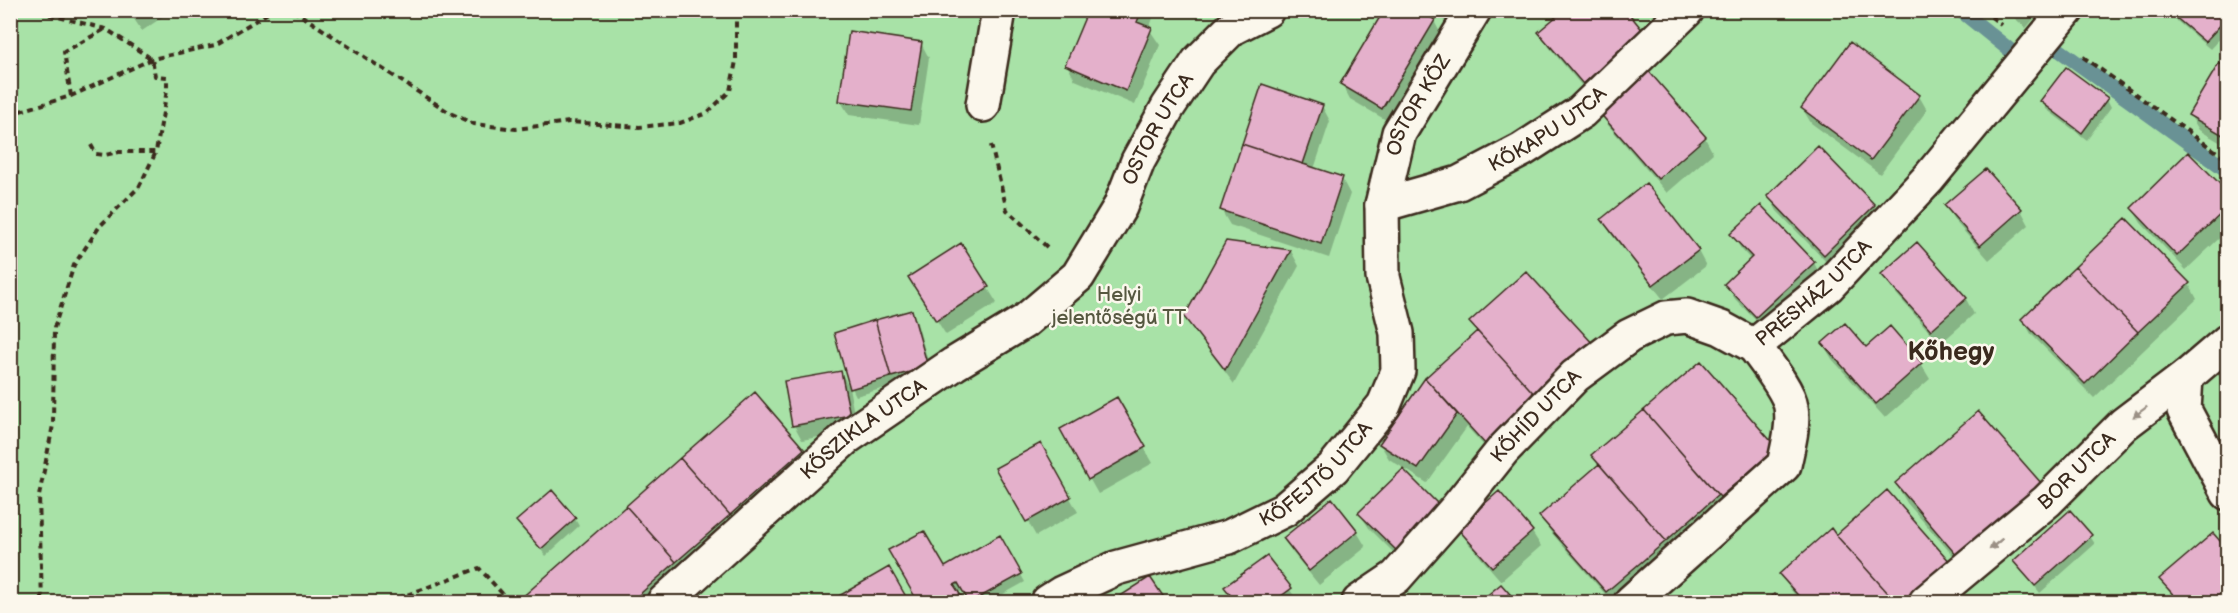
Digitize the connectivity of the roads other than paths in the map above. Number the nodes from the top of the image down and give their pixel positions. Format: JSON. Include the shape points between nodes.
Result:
{"nodes":[{"id":1,"x":999,"y":10,"type":"edge"},
{"id":2,"x":1267,"y":10,"type":"edge"},
{"id":3,"x":1474,"y":10,"type":"edge"},
{"id":4,"x":1687,"y":10,"type":"edge"},
{"id":5,"x":2058,"y":21,"type":"edge"},
{"id":6,"x":983,"y":105,"type":"road end"},
{"id":7,"x":1382,"y":205,"type":"junction"},
{"id":8,"x":1078,"y":276,"type":"joint"},
{"id":9,"x":2228,"y":341,"type":"edge"},
{"id":10,"x":1754,"y":346,"type":"junction"},
{"id":11,"x":2186,"y":377,"type":"junction"},
{"id":12,"x":2228,"y":493,"type":"edge"},
{"id":13,"x":664,"y":603,"type":"edge"},
{"id":14,"x":1048,"y":603,"type":"edge"},
{"id":15,"x":1359,"y":603,"type":"edge"},
{"id":16,"x":1631,"y":603,"type":"edge"},
{"id":17,"x":1926,"y":603,"type":"edge"}],
"edges":[{"from":1,"to":6,"type":"street"},
{"from":2,"to":8,"type":"street","name":"OSTOR UTCA","via":[[1232,28],[1198,62],[1168,107],[1138,161],[1120,207]]},
{"from":3,"to":7,"type":"street","name":"OSTOR KÖZ","via":[[1399,133]]},
{"from":4,"to":7,"type":"street","name":"KŐKAPU UTCA","via":[[1581,112],[1522,150],[1459,183]]},
{"from":5,"to":10,"type":"street","name":"PRÉSHÁZ UTCA","via":[[1928,179],[1828,286]]},
{"from":7,"to":14,"type":"street","name":"KŐFEJTŐ UTCA","via":[[1383,277],[1397,333],[1398,371],[1384,405],[1333,468],[1284,510],[1228,537],[1116,568]]},
{"from":8,"to":13,"type":"street","name":"KŐSZIKLA UTCA","via":[[1025,321],[847,437]]},
{"from":9,"to":11,"type":"street","name":"BOR UTCA"},
{"from":10,"to":15,"type":"street","name":"KŐHÍD UTCA","via":[[1722,328],[1687,316],[1666,318],[1629,336],[1575,376],[1503,450],[1396,577]]},
{"from":10,"to":16,"type":"street","name":"PRÉSHÁZ UTCA","via":[[1791,406],[1784,465]]},
{"from":11,"to":12,"type":"street","via":[[2184,410]]},
{"from":11,"to":17,"type":"street","name":"BOR UTCA","one_way":true,"via":[[2124,424],[2047,501]]}]}
